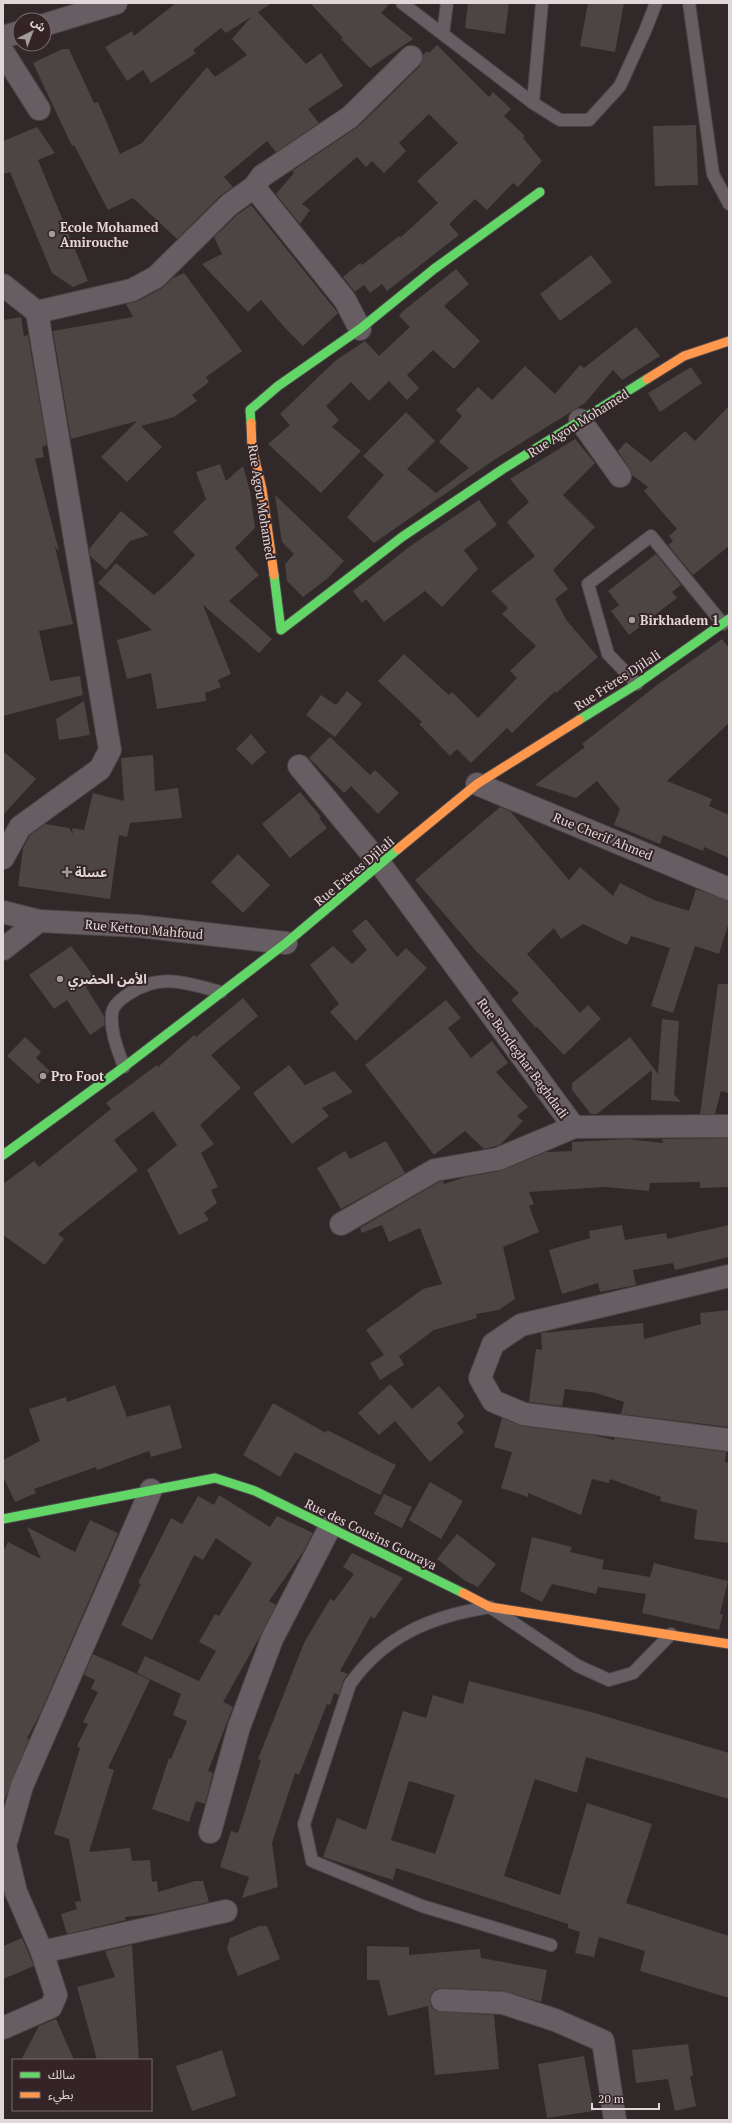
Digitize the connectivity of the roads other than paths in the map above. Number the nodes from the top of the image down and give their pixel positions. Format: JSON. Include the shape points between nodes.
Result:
{"nodes":[{"id":1,"x":116,"y":3,"type":"edge"},
{"id":2,"x":402,"y":3,"type":"edge"},
{"id":3,"x":447,"y":3,"type":"edge"},
{"id":4,"x":542,"y":3,"type":"edge"},
{"id":5,"x":656,"y":3,"type":"edge"},
{"id":6,"x":689,"y":3,"type":"edge"},
{"id":7,"x":52,"y":22,"type":"edge"},
{"id":8,"x":443,"y":34,"type":"junction"},
{"id":9,"x":3,"y":52,"type":"edge"},
{"id":10,"x":411,"y":57,"type":"dead end"},
{"id":11,"x":533,"y":102,"type":"junction"},
{"id":12,"x":39,"y":109,"type":"dead end"},
{"id":13,"x":254,"y":187,"type":"junction"},
{"id":14,"x":540,"y":192,"type":"dead end"},
{"id":15,"x":729,"y":204,"type":"edge"},
{"id":16,"x":3,"y":285,"type":"edge"},
{"id":17,"x":37,"y":312,"type":"junction"},
{"id":18,"x":360,"y":329,"type":"junction"},
{"id":19,"x":729,"y":341,"type":"edge"},
{"id":20,"x":580,"y":420,"type":"junction"},
{"id":21,"x":620,"y":476,"type":"dead end"},
{"id":22,"x":727,"y":625,"type":"edge"},
{"id":23,"x":637,"y":684,"type":"junction"},
{"id":24,"x":299,"y":766,"type":"dead end"},
{"id":25,"x":478,"y":784,"type":"junction"},
{"id":26,"x":3,"y":858,"type":"edge"},
{"id":27,"x":381,"y":865,"type":"junction"},
{"id":28,"x":729,"y":889,"type":"edge"},
{"id":29,"x":3,"y":912,"type":"edge"},
{"id":30,"x":39,"y":921,"type":"junction"},
{"id":31,"x":286,"y":943,"type":"junction"},
{"id":32,"x":3,"y":949,"type":"edge"},
{"id":33,"x":221,"y":992,"type":"junction"},
{"id":34,"x":124,"y":1067,"type":"junction"},
{"id":35,"x":729,"y":1126,"type":"edge"},
{"id":36,"x":574,"y":1127,"type":"junction"},
{"id":37,"x":3,"y":1155,"type":"edge"},
{"id":38,"x":341,"y":1224,"type":"dead end"},
{"id":39,"x":729,"y":1276,"type":"edge"},
{"id":40,"x":729,"y":1440,"type":"edge"},
{"id":41,"x":151,"y":1490,"type":"junction"},
{"id":42,"x":3,"y":1519,"type":"edge"},
{"id":43,"x":330,"y":1527,"type":"junction"},
{"id":44,"x":490,"y":1607,"type":"junction"},
{"id":45,"x":671,"y":1634,"type":"junction"},
{"id":46,"x":729,"y":1644,"type":"edge"},
{"id":47,"x":210,"y":1832,"type":"dead end"},
{"id":48,"x":226,"y":1911,"type":"dead end"},
{"id":49,"x":551,"y":1945,"type":"dead end"},
{"id":50,"x":42,"y":1952,"type":"junction"},
{"id":51,"x":442,"y":2000,"type":"dead end"},
{"id":52,"x":3,"y":2028,"type":"edge"},
{"id":53,"x":615,"y":2120,"type":"edge"}],
"edges":[{"from":1,"to":7,"type":"street"},
{"from":2,"to":8,"type":"lane"},
{"from":3,"to":8,"type":"lane"},
{"from":4,"to":11,"type":"lane"},
{"from":5,"to":11,"type":"lane","via":[[620,86],[589,120],[560,120]]},
{"from":6,"to":15,"type":"lane","via":[[713,174]]},
{"from":8,"to":11,"type":"lane"},
{"from":9,"to":12,"type":"street"},
{"from":10,"to":13,"type":"street","via":[[350,117],[262,176]]},
{"from":13,"to":17,"type":"street","via":[[229,205],[156,277],[132,290]]},
{"from":13,"to":18,"type":"street","via":[[344,300]]},
{"from":14,"to":18,"type":"street","via":[[434,269]]},
{"from":16,"to":17,"type":"street"},
{"from":17,"to":26,"type":"street","via":[[110,750],[100,769],[20,827]]},
{"from":18,"to":20,"type":"street","name":"Rue Agou Mohamed","via":[[278,386],[250,410],[252,448],[262,489],[281,630],[402,537]]},
{"from":19,"to":20,"type":"street","name":"Rue Agou Mohamed","via":[[684,356]]},
{"from":20,"to":21,"type":"street"},
{"from":22,"to":23,"type":"street","name":"Rue Frères Djilali"},
{"from":22,"to":23,"type":"lane","via":[[651,536],[588,584],[608,654]]},
{"from":23,"to":25,"type":"street","name":"Rue Frères Djilali"},
{"from":24,"to":27,"type":"street","name":"Rue Bendeghar Baghdadi"},
{"from":25,"to":27,"type":"street","name":"Rue Frères Djilali"},
{"from":25,"to":28,"type":"street","name":"Rue Cherif Ahmed"},
{"from":27,"to":31,"type":"street","name":"Rue Frères Djilali"},
{"from":27,"to":36,"type":"street","name":"Rue Bendeghar Baghdadi"},
{"from":29,"to":30,"type":"street","name":"Rue Kettou Mahfoud"},
{"from":30,"to":31,"type":"street","name":"Rue Kettou Mahfoud","via":[[138,926]]},
{"from":30,"to":32,"type":"street"},
{"from":31,"to":33,"type":"street","name":"Rue Frères Djilali"},
{"from":33,"to":34,"type":"street","name":"Rue Frères Djilali"},
{"from":33,"to":34,"type":"lane","via":[[168,980],[151,982],[119,1001],[112,1012],[112,1032]]},
{"from":34,"to":37,"type":"street","name":"Rue Frères Djilali"},
{"from":35,"to":36,"type":"street","name":"Rue Bendeghar Baghdadi"},
{"from":36,"to":38,"type":"street","via":[[498,1158],[436,1170]]},
{"from":39,"to":40,"type":"street","via":[[521,1325],[493,1344],[480,1378],[493,1401],[524,1414]]},
{"from":41,"to":42,"type":"street","name":"Rue des Cousins Gouraya"},
{"from":41,"to":43,"type":"street","name":"Rue des Cousins Gouraya","via":[[215,1478],[255,1491]]},
{"from":41,"to":50,"type":"street","via":[[22,1786],[5,1846],[16,1892]]},
{"from":43,"to":44,"type":"street","name":"Rue des Cousins Gouraya"},
{"from":43,"to":47,"type":"street","via":[[272,1639],[239,1727]]},
{"from":44,"to":45,"type":"street","name":"Rue des Cousins Gouraya"},
{"from":44,"to":45,"type":"lane","via":[[578,1666],[609,1680],[633,1673]]},
{"from":44,"to":49,"type":"lane","via":[[457,1612],[429,1621],[386,1645],[362,1668],[350,1684],[304,1824],[306,1839],[312,1861],[422,1906]]},
{"from":45,"to":46,"type":"street","name":"Rue des Cousins Gouraya"},
{"from":48,"to":50,"type":"street"},
{"from":50,"to":52,"type":"street","via":[[56,1995],[51,2007]]},
{"from":51,"to":53,"type":"street","via":[[503,2003],[555,2020],[603,2041]]}]}
